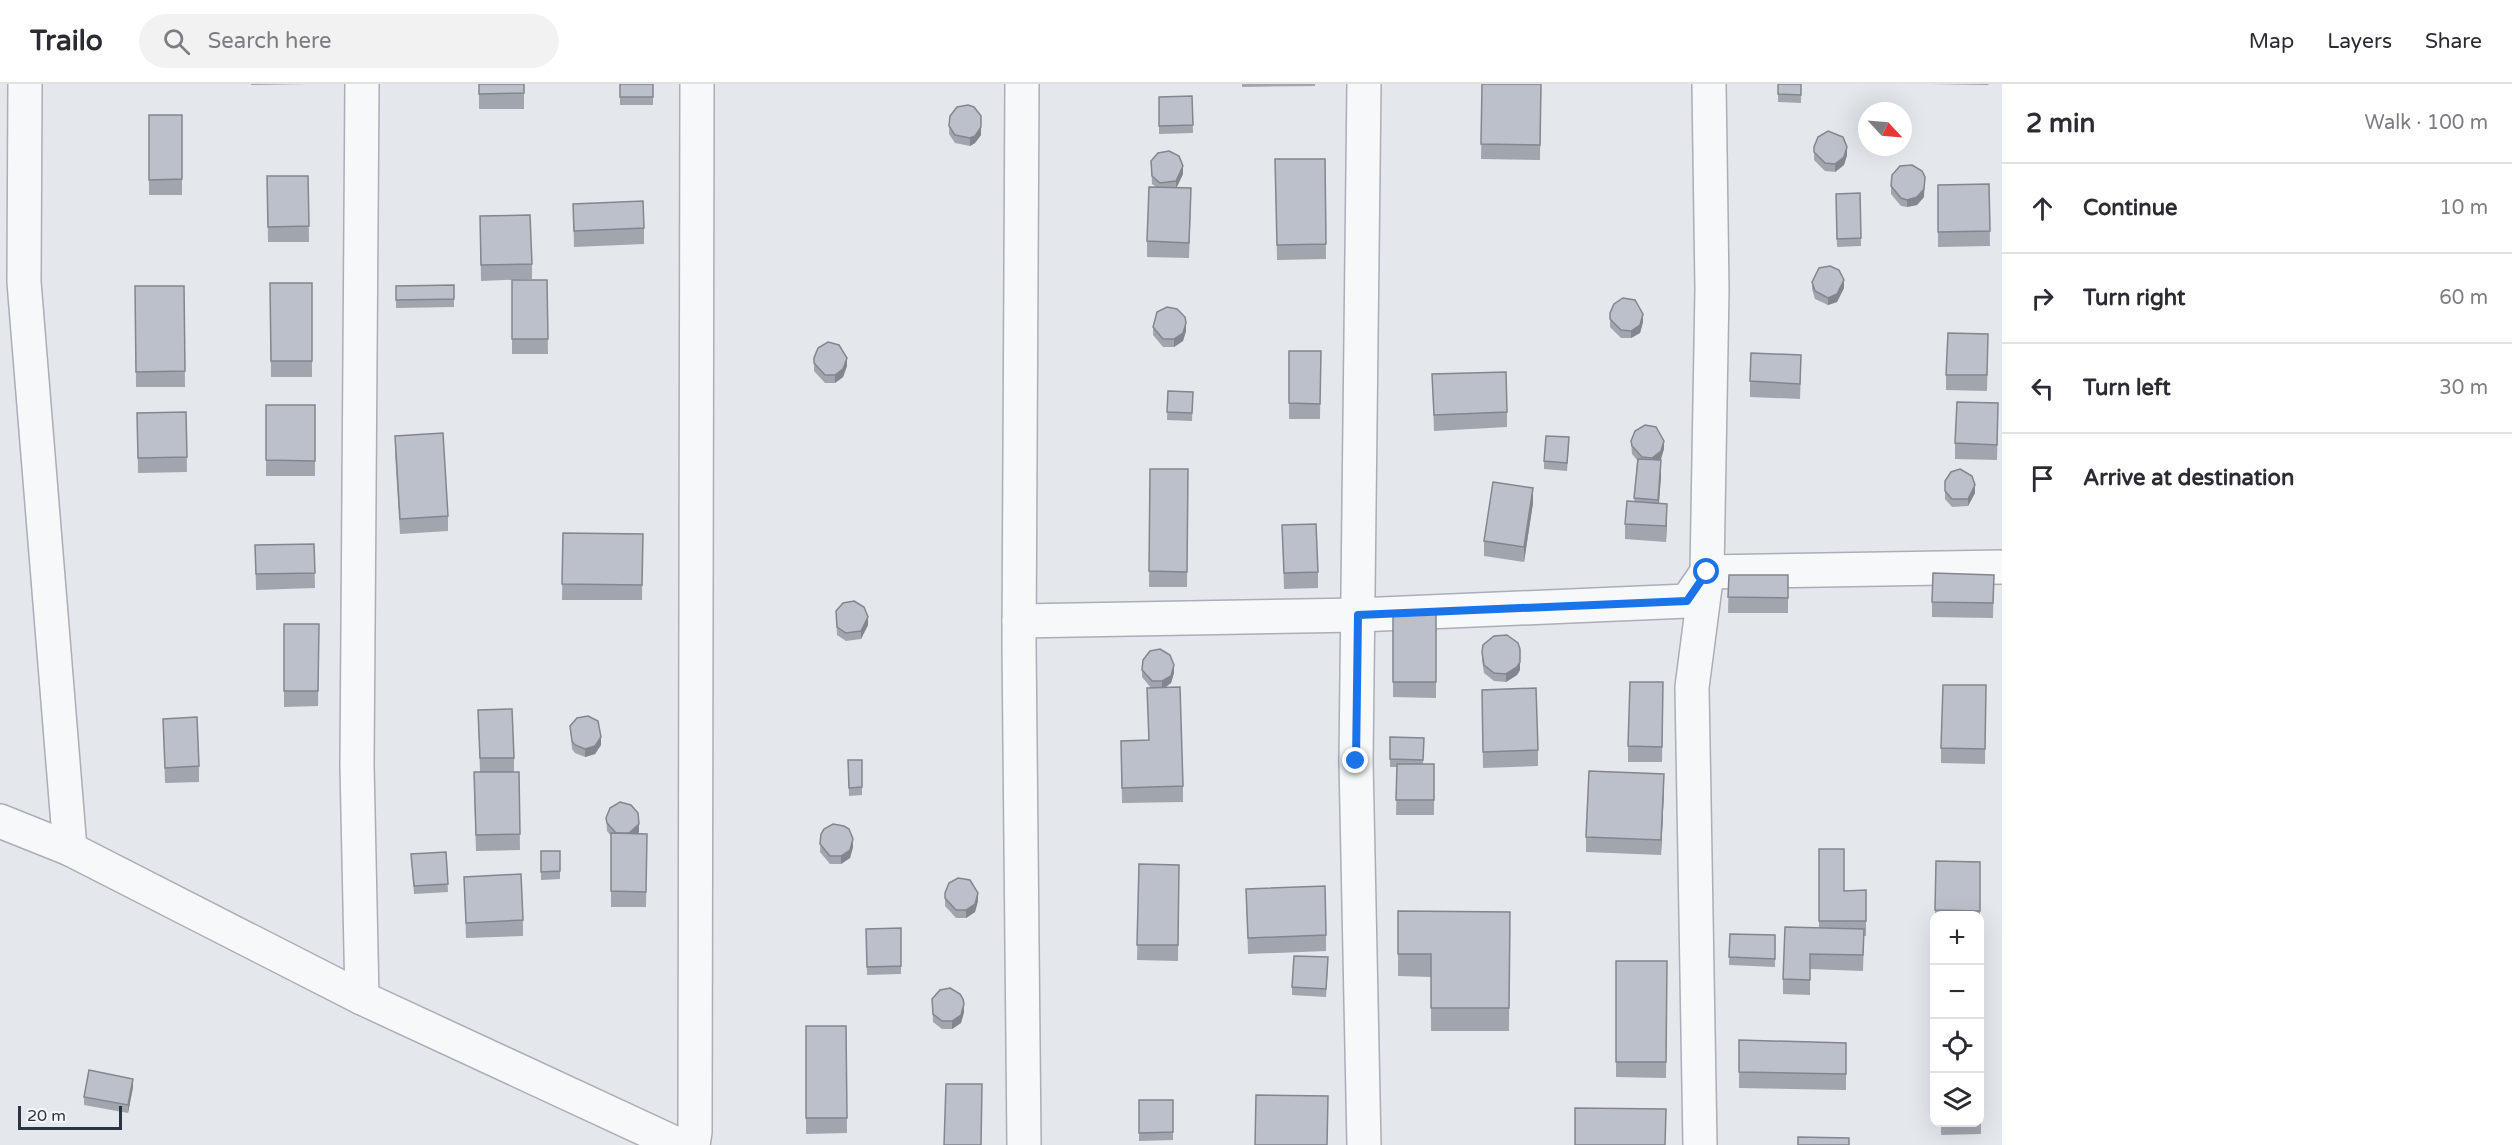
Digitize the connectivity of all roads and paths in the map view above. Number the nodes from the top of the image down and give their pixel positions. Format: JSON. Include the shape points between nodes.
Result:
{"nodes":[{"id":1,"x":25,"y":84,"type":"edge"},
{"id":2,"x":362,"y":84,"type":"edge"},
{"id":3,"x":698,"y":84,"type":"edge"},
{"id":4,"x":1022,"y":84,"type":"edge"},
{"id":5,"x":1364,"y":84,"type":"edge"},
{"id":6,"x":1709,"y":84,"type":"edge"},
{"id":7,"x":2002,"y":567,"type":"edge"},
{"id":8,"x":1707,"y":572,"type":"junction"},
{"id":9,"x":1358,"y":615,"type":"junction"},
{"id":10,"x":1019,"y":621,"type":"junction"},
{"id":11,"x":0,"y":821,"type":"edge"},
{"id":12,"x":70,"y":849,"type":"junction"},
{"id":13,"x":362,"y":998,"type":"junction"},
{"id":14,"x":679,"y":1145,"type":"edge"},
{"id":15,"x":693,"y":1145,"type":"edge"},
{"id":16,"x":1024,"y":1145,"type":"edge"},
{"id":17,"x":1364,"y":1145,"type":"edge"},
{"id":18,"x":1700,"y":1145,"type":"edge"}],
"edges":[{"from":1,"to":12,"type":"street","via":[[24,282]]},
{"from":2,"to":13,"type":"street","via":[[357,753]]},
{"from":3,"to":15,"type":"street"},
{"from":4,"to":10,"type":"street"},
{"from":5,"to":9,"type":"street"},
{"from":6,"to":8,"type":"street","via":[[1712,289]]},
{"from":7,"to":8,"type":"street"},
{"from":8,"to":9,"type":"street","via":[[1687,601]]},
{"from":8,"to":18,"type":"street","via":[[1692,687]]},
{"from":9,"to":10,"type":"street"},
{"from":9,"to":17,"type":"street","via":[[1356,761]]},
{"from":10,"to":16,"type":"street"},
{"from":11,"to":12,"type":"street"},
{"from":12,"to":13,"type":"street"},
{"from":13,"to":14,"type":"street"}]}
